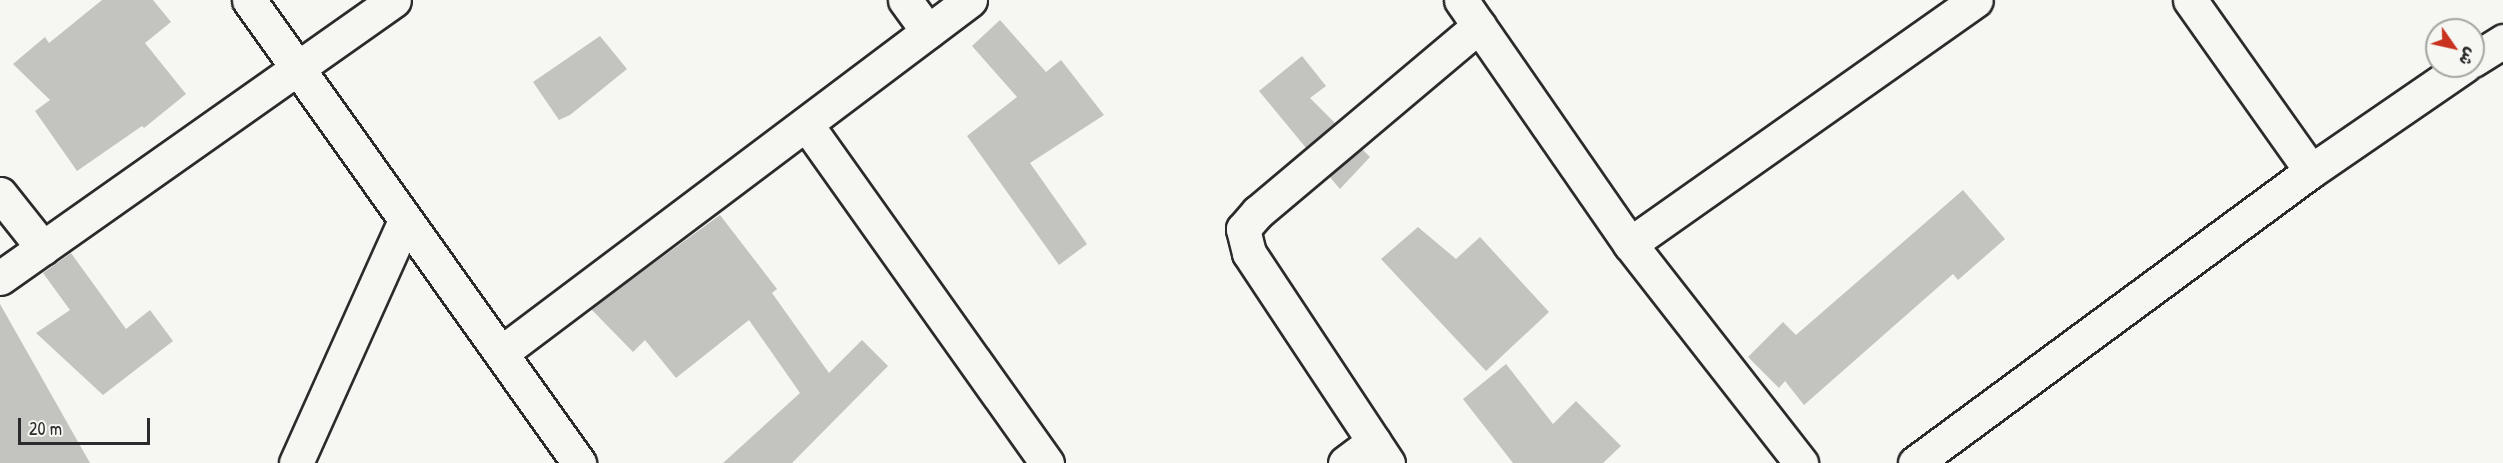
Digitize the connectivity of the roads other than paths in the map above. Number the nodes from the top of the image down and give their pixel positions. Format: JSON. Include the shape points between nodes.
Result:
{"nodes":[{"id":1,"x":249,"y":0,"type":"edge"},
{"id":2,"x":394,"y":0,"type":"edge"},
{"id":3,"x":905,"y":0,"type":"edge"},
{"id":4,"x":970,"y":0,"type":"edge"},
{"id":5,"x":1976,"y":0,"type":"edge"},
{"id":6,"x":2190,"y":0,"type":"edge"},
{"id":7,"x":1470,"y":13,"type":"edge"},
{"id":8,"x":928,"y":32,"type":"junction"},
{"id":9,"x":2503,"y":41,"type":"edge"},
{"id":10,"x":2485,"y":52,"type":"edge"},
{"id":11,"x":297,"y":70,"type":"junction"},
{"id":12,"x":2447,"y":78,"type":"edge"},
{"id":13,"x":806,"y":124,"type":"junction"},
{"id":14,"x":2311,"y":171,"type":"junction"},
{"id":15,"x":0,"y":194,"type":"edge"},
{"id":16,"x":405,"y":220,"type":"junction"},
{"id":17,"x":1630,"y":244,"type":"junction"},
{"id":18,"x":43,"y":248,"type":"junction"},
{"id":19,"x":0,"y":278,"type":"edge"},
{"id":20,"x":501,"y":353,"type":"junction"},
{"id":21,"x":1381,"y":452,"type":"edge"},
{"id":22,"x":296,"y":463,"type":"edge"},
{"id":23,"x":579,"y":463,"type":"edge"},
{"id":24,"x":1047,"y":463,"type":"edge"},
{"id":25,"x":1345,"y":463,"type":"edge"},
{"id":26,"x":1801,"y":463,"type":"edge"},
{"id":27,"x":1915,"y":463,"type":"edge"}],
"edges":[{"from":1,"to":11,"type":"street"},
{"from":2,"to":11,"type":"street"},
{"from":3,"to":8,"type":"street"},
{"from":4,"to":8,"type":"street"},
{"from":5,"to":17,"type":"street"},
{"from":6,"to":14,"type":"street"},
{"from":7,"to":17,"type":"street"},
{"from":7,"to":21,"type":"street","via":[[1243,229],[1249,253]]},
{"from":8,"to":13,"type":"street"},
{"from":9,"to":10,"type":"street"},
{"from":11,"to":16,"type":"street"},
{"from":11,"to":18,"type":"street"},
{"from":12,"to":14,"type":"street"},
{"from":13,"to":20,"type":"street"},
{"from":13,"to":24,"type":"street"},
{"from":14,"to":27,"type":"street"},
{"from":15,"to":18,"type":"street"},
{"from":16,"to":20,"type":"street"},
{"from":16,"to":22,"type":"street"},
{"from":17,"to":26,"type":"street"},
{"from":18,"to":19,"type":"street"},
{"from":20,"to":23,"type":"street"},
{"from":21,"to":25,"type":"street"}]}
